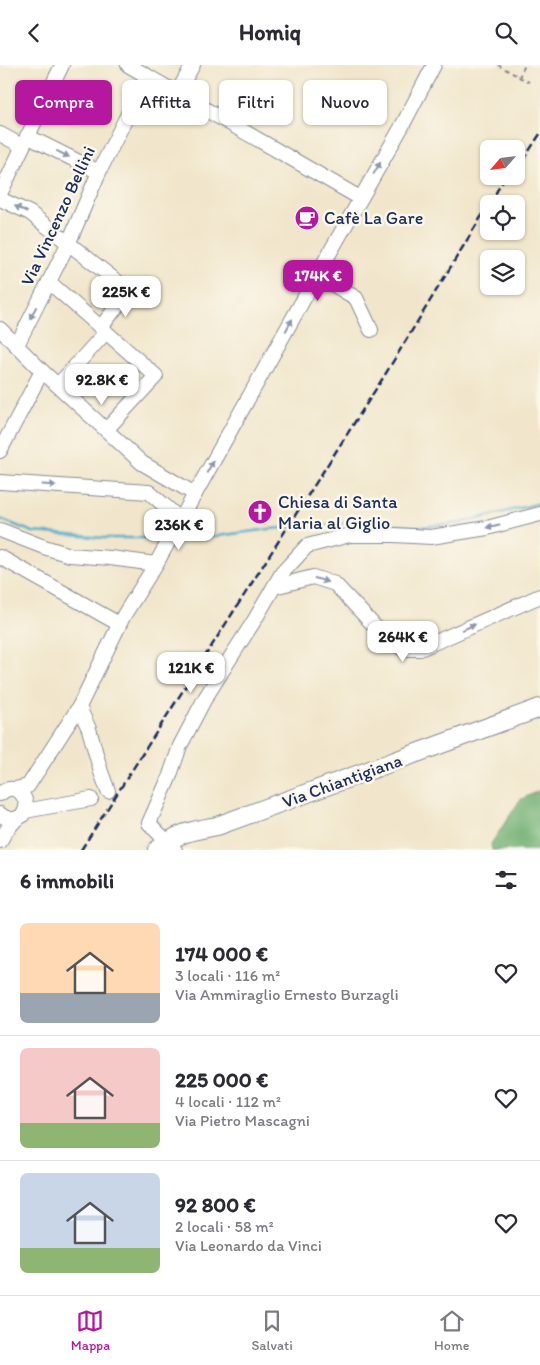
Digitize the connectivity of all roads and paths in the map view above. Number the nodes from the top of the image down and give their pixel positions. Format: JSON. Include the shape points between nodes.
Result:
{"nodes":[{"id":1,"x":62,"y":65,"type":"edge"},
{"id":2,"x":128,"y":65,"type":"edge"},
{"id":3,"x":193,"y":65,"type":"edge"},
{"id":4,"x":434,"y":65,"type":"edge"},
{"id":5,"x":498,"y":65,"type":"edge"},
{"id":6,"x":525,"y":65,"type":"edge"},
{"id":7,"x":147,"y":75,"type":"junction"},
{"id":8,"x":519,"y":77,"type":"junction"},
{"id":9,"x":155,"y":80,"type":"edge"},
{"id":10,"x":184,"y":80,"type":"edge"},
{"id":11,"x":529,"y":82,"type":"dead end"},
{"id":12,"x":209,"y":111,"type":"edge"},
{"id":13,"x":0,"y":134,"type":"edge"},
{"id":14,"x":25,"y":141,"type":"junction"},
{"id":15,"x":99,"y":172,"type":"junction"},
{"id":16,"x":0,"y":194,"type":"edge"},
{"id":17,"x":360,"y":198,"type":"junction"},
{"id":18,"x":0,"y":199,"type":"edge"},
{"id":19,"x":69,"y":242,"type":"junction"},
{"id":20,"x":317,"y":275,"type":"junction"},
{"id":21,"x":49,"y":282,"type":"junction"},
{"id":22,"x":0,"y":329,"type":"edge"},
{"id":23,"x":103,"y":330,"type":"junction"},
{"id":24,"x":371,"y":330,"type":"dead end"},
{"id":25,"x":17,"y":345,"type":"junction"},
{"id":26,"x":42,"y":371,"type":"junction"},
{"id":27,"x":58,"y":385,"type":"junction"},
{"id":28,"x":106,"y":430,"type":"junction"},
{"id":29,"x":0,"y":451,"type":"edge"},
{"id":30,"x":0,"y":482,"type":"edge"},
{"id":31,"x":195,"y":494,"type":"junction"},
{"id":32,"x":540,"y":514,"type":"edge"},
{"id":33,"x":179,"y":522,"type":"junction"},
{"id":34,"x":0,"y":530,"type":"edge"},
{"id":35,"x":0,"y":557,"type":"edge"},
{"id":36,"x":156,"y":564,"type":"junction"},
{"id":37,"x":274,"y":587,"type":"junction"},
{"id":38,"x":540,"y":596,"type":"edge"},
{"id":39,"x":119,"y":624,"type":"junction"},
{"id":40,"x":79,"y":707,"type":"junction"},
{"id":41,"x":540,"y":709,"type":"edge"},
{"id":42,"x":6,"y":789,"type":"edge"},
{"id":43,"x":108,"y":791,"type":"dead end"},
{"id":44,"x":91,"y":799,"type":"dead end"},
{"id":45,"x":0,"y":814,"type":"edge"},
{"id":46,"x":21,"y":815,"type":"junction"},
{"id":47,"x":0,"y":820,"type":"edge"},
{"id":48,"x":0,"y":831,"type":"edge"},
{"id":49,"x":0,"y":841,"type":"edge"},
{"id":50,"x":167,"y":847,"type":"edge"}],
"edges":[{"from":1,"to":14,"type":"street"},
{"from":2,"to":7,"type":"street"},
{"from":3,"to":10,"type":"street"},
{"from":17,"to":4,"type":"street","one_way":true},
{"from":5,"to":8,"type":"path"},
{"from":6,"to":8,"type":"path"},
{"from":7,"to":9,"type":"street"},
{"from":7,"to":15,"type":"street","name":"Via Vincenzo Bellini"},
{"from":8,"to":11,"type":"path"},
{"from":12,"to":17,"type":"street"},
{"from":13,"to":14,"type":"street"},
{"from":14,"to":15,"type":"street","one_way":true},
{"from":14,"to":16,"type":"street"},
{"from":15,"to":19,"type":"street","name":"Via Vincenzo Bellini"},
{"from":17,"to":20,"type":"street"},
{"from":19,"to":18,"type":"street","one_way":true,"via":[[30,213]]},
{"from":19,"to":21,"type":"street","name":"Via Vincenzo Bellini"},
{"from":19,"to":23,"type":"street","via":[[130,291]]},
{"from":20,"to":24,"type":"street","via":[[356,298]]},
{"from":31,"to":20,"type":"street","one_way":true},
{"from":21,"to":23,"type":"street"},
{"from":21,"to":25,"type":"street","name":"Via Vincenzo Bellini","one_way":true},
{"from":22,"to":25,"type":"street"},
{"from":23,"to":27,"type":"street"},
{"from":23,"to":28,"type":"street","via":[[156,376]]},
{"from":25,"to":26,"type":"street"},
{"from":26,"to":27,"type":"street"},
{"from":26,"to":29,"type":"street"},
{"from":27,"to":28,"type":"street"},
{"from":28,"to":31,"type":"street","via":[[142,463]]},
{"from":30,"to":33,"type":"street","one_way":true,"via":[[149,492]]},
{"from":31,"to":33,"type":"street"},
{"from":32,"to":37,"type":"street","one_way":true,"via":[[487,528],[431,537],[350,535],[307,546],[282,573]]},
{"from":33,"to":36,"type":"street"},
{"from":34,"to":36,"type":"street","via":[[70,555]]},
{"from":35,"to":39,"type":"street"},
{"from":36,"to":39,"type":"street"},
{"from":37,"to":38,"type":"street","one_way":true,"via":[[314,577],[335,584],[382,634],[404,649],[420,649]]},
{"from":37,"to":50,"type":"street","name":"Via Chiantigiana","via":[[204,700],[184,738],[149,823]]},
{"from":39,"to":40,"type":"street"},
{"from":40,"to":42,"type":"street","via":[[28,786]]},
{"from":40,"to":43,"type":"street"},
{"from":41,"to":50,"type":"main road","name":"Via Chiantigiana","via":[[217,826],[186,832]]},
{"from":42,"to":46,"type":"street","via":[[19,791],[25,798],[26,807]]},
{"from":44,"to":46,"type":"street"},
{"from":45,"to":46,"type":"street","via":[[7,819]]},
{"from":46,"to":49,"type":"street"},
{"from":47,"to":48,"type":"street"}]}
